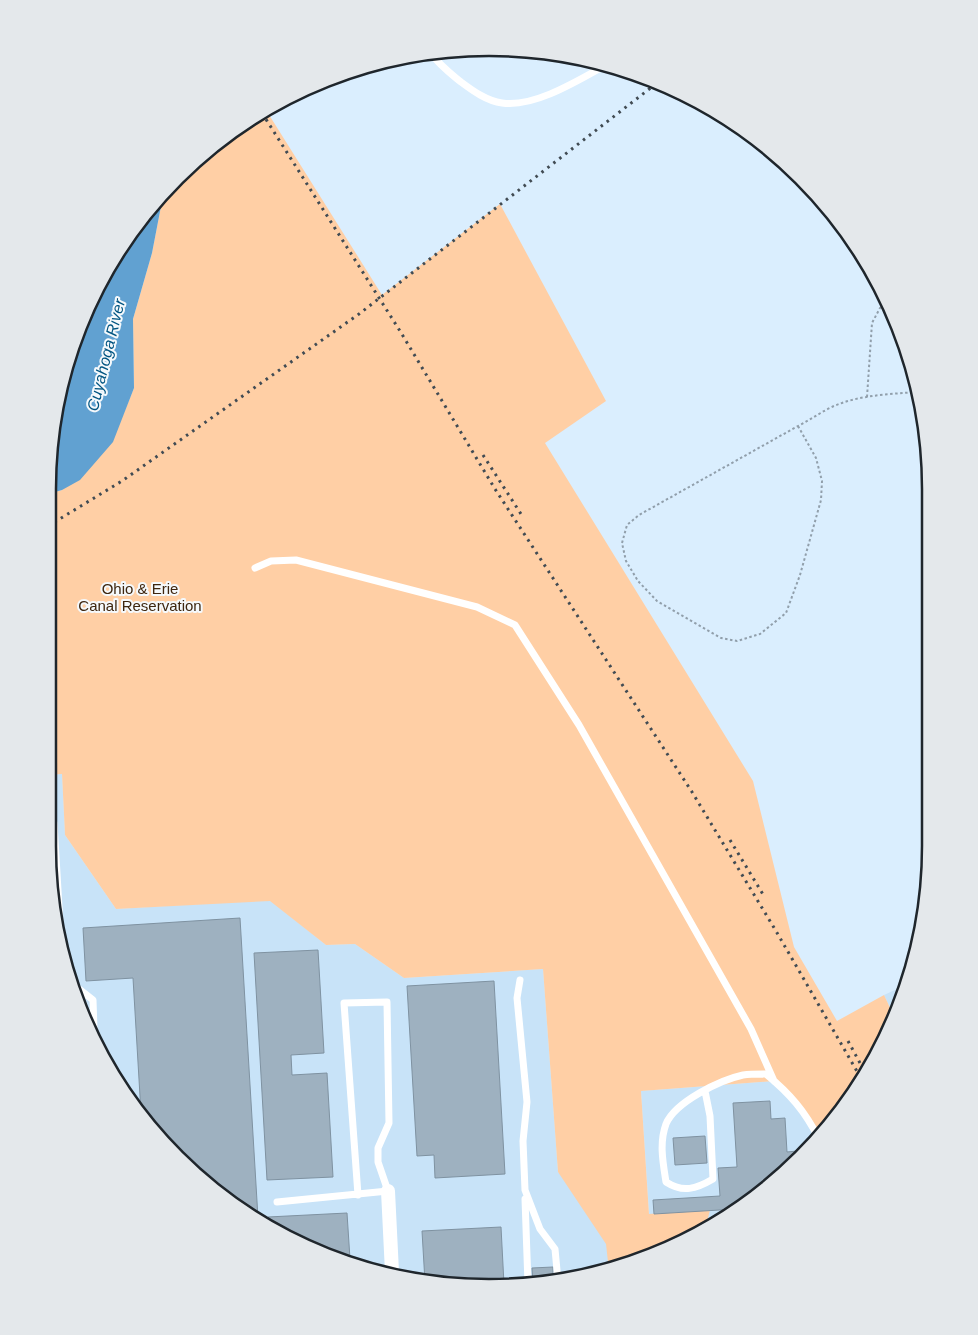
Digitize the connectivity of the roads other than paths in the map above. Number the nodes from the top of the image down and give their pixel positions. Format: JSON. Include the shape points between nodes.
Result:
{"nodes":[{"id":1,"x":436,"y":60,"type":"edge"},
{"id":2,"x":597,"y":70,"type":"edge"},
{"id":3,"x":255,"y":568,"type":"dead end"},
{"id":4,"x":520,"y":980,"type":"dead end"},
{"id":5,"x":81,"y":991,"type":"edge"},
{"id":6,"x":94,"y":1022,"type":"edge"},
{"id":7,"x":774,"y":1081,"type":"junction"},
{"id":8,"x":705,"y":1091,"type":"junction"},
{"id":9,"x":815,"y":1130,"type":"edge"},
{"id":10,"x":525,"y":1190,"type":"junction"},
{"id":11,"x":388,"y":1191,"type":"junction"},
{"id":12,"x":358,"y":1195,"type":"junction"},
{"id":13,"x":277,"y":1202,"type":"dead end"},
{"id":14,"x":392,"y":1267,"type":"edge"},
{"id":15,"x":557,"y":1273,"type":"edge"},
{"id":16,"x":528,"y":1277,"type":"edge"}],
"edges":[{"from":1,"to":2,"type":"lane","via":[[476,93],[501,103],[515,104],[568,86]]},
{"from":3,"to":7,"type":"lane","via":[[271,562],[296,560],[477,607],[515,625],[579,725],[751,1030]]},
{"from":4,"to":10,"type":"lane","via":[[517,998],[527,1102],[523,1141]]},
{"from":5,"to":6,"type":"lane","via":[[93,1000]]},
{"from":7,"to":8,"type":"lane","via":[[766,1074],[745,1075]]},
{"from":7,"to":9,"type":"lane","via":[[807,1116]]},
{"from":8,"to":8,"type":"lane","via":[[675,1110],[666,1124],[662,1161],[666,1182],[675,1188],[696,1188],[713,1179],[710,1116]]},
{"from":10,"to":15,"type":"lane","via":[[540,1229],[555,1249]]},
{"from":10,"to":16,"type":"lane"},
{"from":11,"to":12,"type":"lane"},
{"from":11,"to":12,"type":"lane","via":[[378,1162],[378,1148],[389,1124],[386,1002],[344,1003]]},
{"from":11,"to":14,"type":"street"},
{"from":12,"to":13,"type":"lane"}]}
